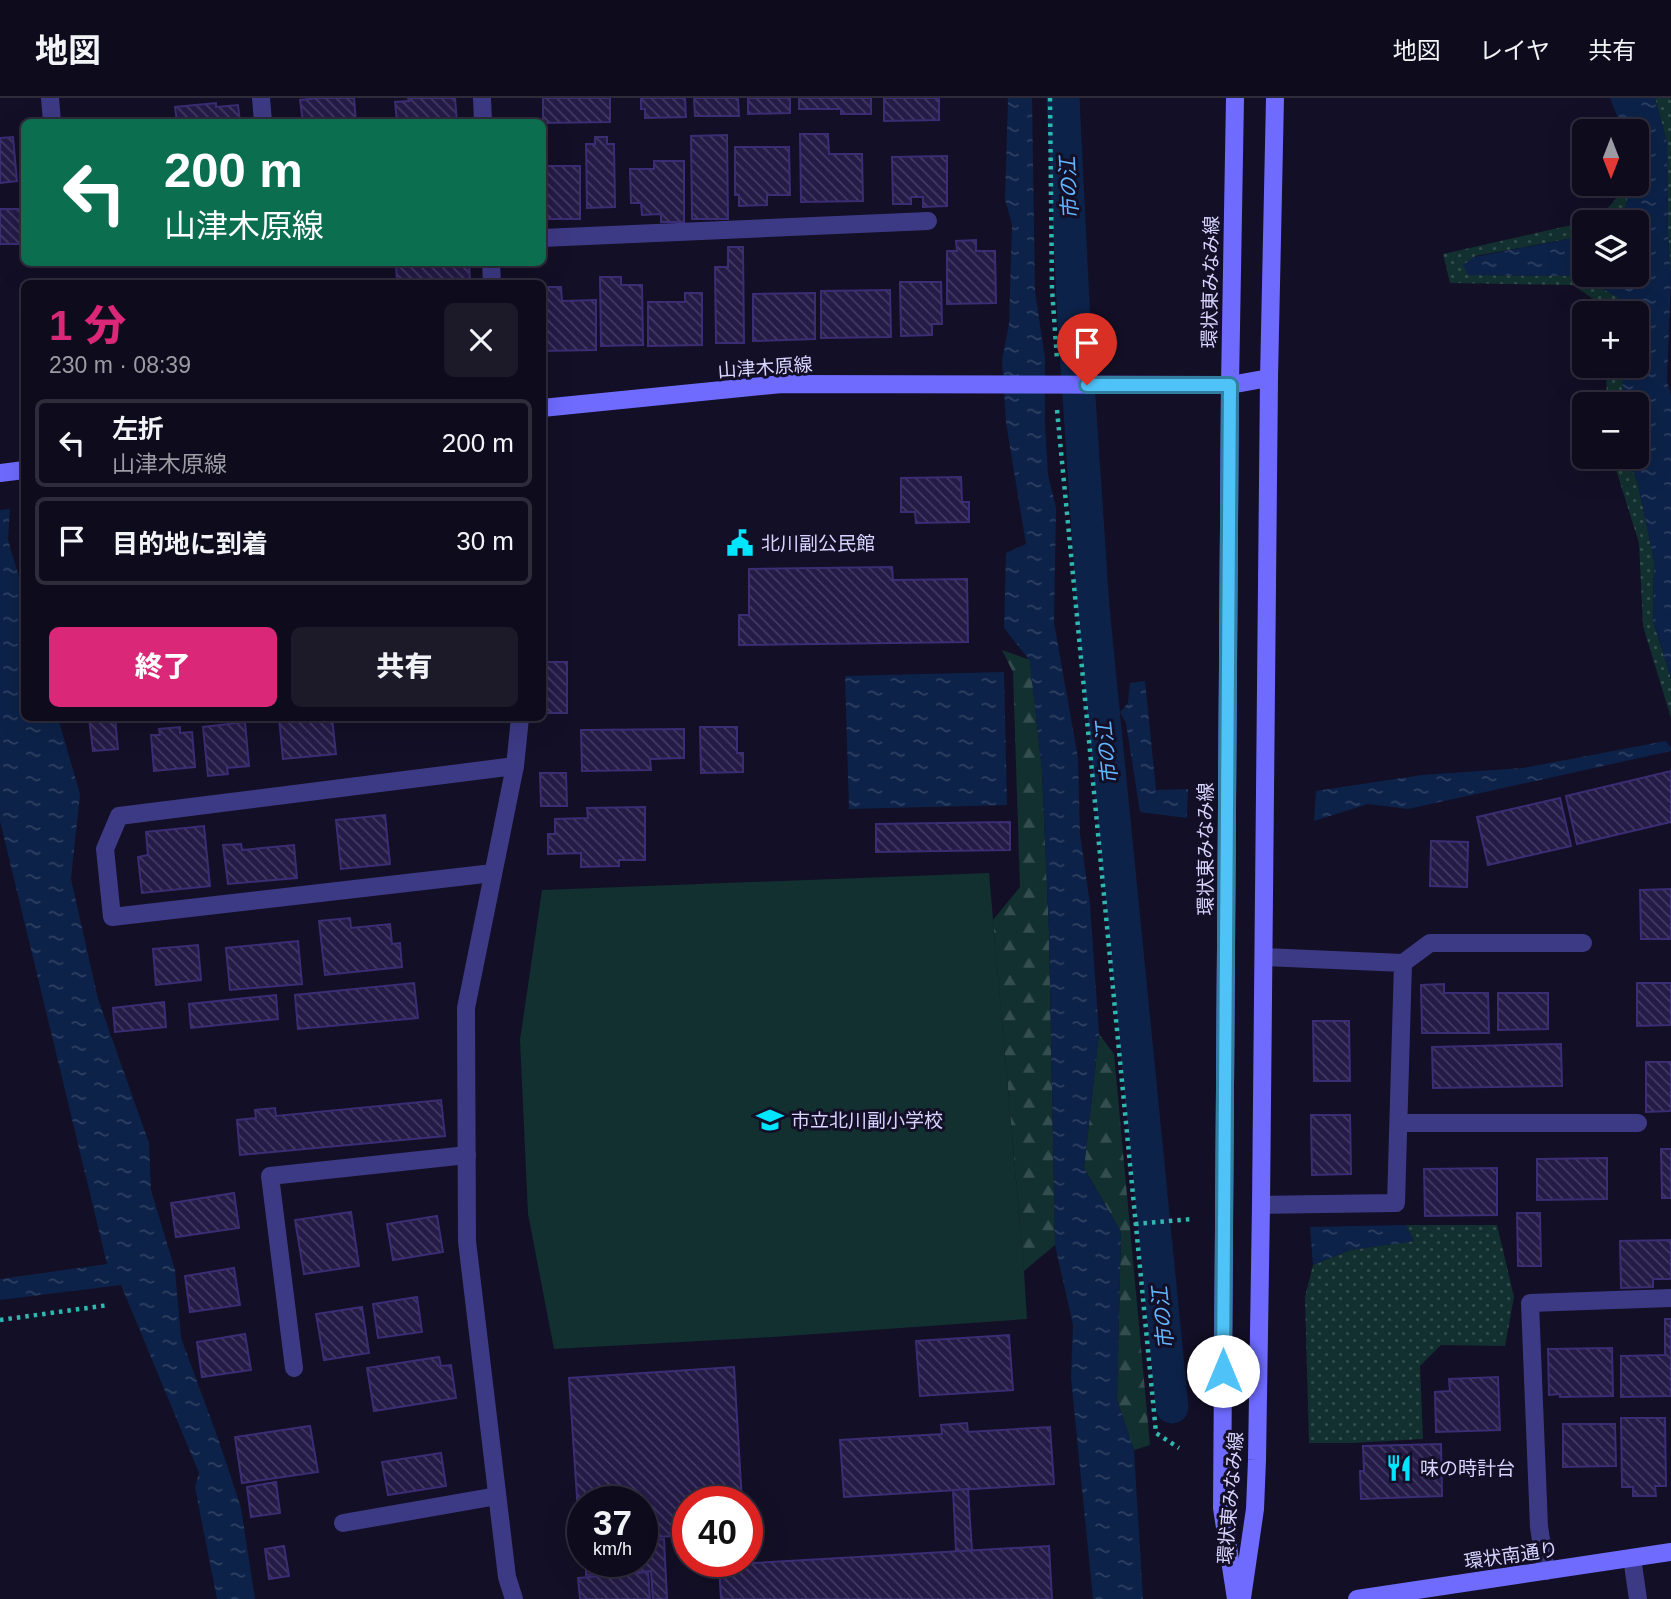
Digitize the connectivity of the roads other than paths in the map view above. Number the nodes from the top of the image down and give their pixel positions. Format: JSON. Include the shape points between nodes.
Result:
{"nodes":[{"id":1,"x":50,"y":98,"type":"edge"},
{"id":2,"x":261,"y":98,"type":"edge"},
{"id":3,"x":482,"y":98,"type":"edge"},
{"id":4,"x":1235,"y":98,"type":"edge"},
{"id":5,"x":1275,"y":98,"type":"edge"},
{"id":6,"x":52,"y":119,"type":"edge"},
{"id":7,"x":263,"y":119,"type":"edge"},
{"id":8,"x":483,"y":119,"type":"edge"},
{"id":9,"x":928,"y":221,"type":"dead end"},
{"id":10,"x":546,"y":238,"type":"edge"},
{"id":11,"x":1269,"y":378,"type":"junction"},
{"id":12,"x":1230,"y":385,"type":"junction"},
{"id":13,"x":546,"y":408,"type":"edge"},
{"id":14,"x":21,"y":470,"type":"edge"},
{"id":15,"x":0,"y":473,"type":"edge"},
{"id":16,"x":520,"y":721,"type":"edge"},
{"id":17,"x":515,"y":766,"type":"junction"},
{"id":18,"x":493,"y":873,"type":"junction"},
{"id":19,"x":1583,"y":943,"type":"dead end"},
{"id":20,"x":1264,"y":957,"type":"junction"},
{"id":21,"x":1403,"y":963,"type":"junction"},
{"id":22,"x":1399,"y":1123,"type":"junction"},
{"id":23,"x":1638,"y":1123,"type":"dead end"},
{"id":24,"x":467,"y":1155,"type":"junction"},
{"id":25,"x":1261,"y":1205,"type":"junction"},
{"id":26,"x":1671,"y":1298,"type":"edge"},
{"id":27,"x":294,"y":1368,"type":"dead end"},
{"id":28,"x":497,"y":1496,"type":"junction"},
{"id":29,"x":342,"y":1523,"type":"dead end"},
{"id":30,"x":1671,"y":1552,"type":"edge"},
{"id":31,"x":1632,"y":1558,"type":"junction"},
{"id":32,"x":1546,"y":1571,"type":"junction"},
{"id":33,"x":514,"y":1599,"type":"edge"},
{"id":34,"x":1236,"y":1599,"type":"edge"},
{"id":35,"x":1242,"y":1599,"type":"edge"},
{"id":36,"x":1357,"y":1599,"type":"edge"},
{"id":37,"x":1637,"y":1599,"type":"edge"}],
"edges":[{"from":1,"to":6,"type":"street"},
{"from":2,"to":7,"type":"street"},
{"from":3,"to":8,"type":"street"},
{"from":4,"to":12,"type":"street","name":"環状東みなみ線"},
{"from":5,"to":11,"type":"street","name":"環状東みなみ線"},
{"from":9,"to":10,"type":"street"},
{"from":11,"to":12,"type":"street"},
{"from":11,"to":20,"type":"street","name":"環状東みなみ線"},
{"from":12,"to":13,"type":"street","name":"山津木原線","via":[[782,384]]},
{"from":12,"to":34,"type":"street","name":"環状東みなみ線","via":[[1222,1508]]},
{"from":14,"to":15,"type":"street"},
{"from":16,"to":17,"type":"street"},
{"from":17,"to":18,"type":"street"},
{"from":17,"to":18,"type":"street","via":[[119,816],[105,849],[112,917]]},
{"from":18,"to":24,"type":"street","via":[[466,1008]]},
{"from":19,"to":21,"type":"street","via":[[1430,943]]},
{"from":20,"to":21,"type":"street"},
{"from":20,"to":25,"type":"street","name":"環状東みなみ線"},
{"from":21,"to":22,"type":"street"},
{"from":22,"to":23,"type":"street"},
{"from":22,"to":25,"type":"street","via":[[1396,1203]]},
{"from":24,"to":27,"type":"street","via":[[270,1176]]},
{"from":24,"to":28,"type":"street","via":[[467,1241]]},
{"from":25,"to":35,"type":"street","name":"環状東みなみ線","via":[[1255,1509]]},
{"from":26,"to":32,"type":"street","via":[[1530,1303],[1539,1527]]},
{"from":28,"to":29,"type":"street"},
{"from":28,"to":33,"type":"street"},
{"from":30,"to":31,"type":"street","name":"環状南通り"},
{"from":31,"to":32,"type":"street","name":"環状南通り"},
{"from":31,"to":37,"type":"street"},
{"from":32,"to":36,"type":"street","name":"環状南通り"}]}
